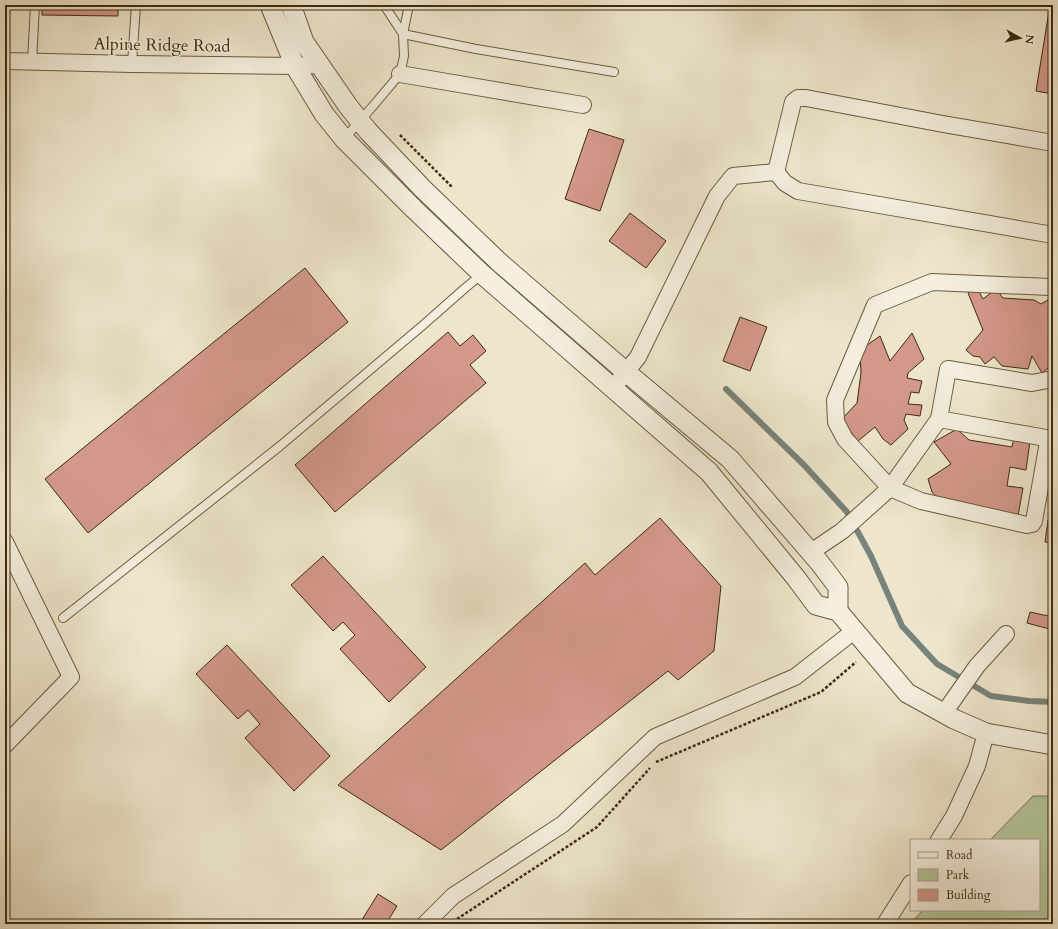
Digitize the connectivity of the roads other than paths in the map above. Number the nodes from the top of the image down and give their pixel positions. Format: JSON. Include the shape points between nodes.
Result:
{"nodes":[{"id":1,"x":35,"y":5,"type":"edge"},
{"id":2,"x":136,"y":5,"type":"edge"},
{"id":3,"x":270,"y":5,"type":"edge"},
{"id":4,"x":292,"y":5,"type":"edge"},
{"id":5,"x":384,"y":5,"type":"edge"},
{"id":6,"x":409,"y":5,"type":"edge"},
{"id":7,"x":404,"y":34,"type":"junction"},
{"id":8,"x":5,"y":61,"type":"edge"},
{"id":9,"x":32,"y":62,"type":"junction"},
{"id":10,"x":132,"y":64,"type":"junction"},
{"id":11,"x":319,"y":65,"type":"junction"},
{"id":12,"x":295,"y":66,"type":"junction"},
{"id":13,"x":614,"y":72,"type":"dead end"},
{"id":14,"x":400,"y":74,"type":"junction"},
{"id":15,"x":583,"y":105,"type":"dead end"},
{"id":16,"x":360,"y":122,"type":"junction"},
{"id":17,"x":344,"y":139,"type":"junction"},
{"id":18,"x":1053,"y":143,"type":"edge"},
{"id":19,"x":776,"y":172,"type":"junction"},
{"id":20,"x":1053,"y":236,"type":"edge"},
{"id":21,"x":482,"y":274,"type":"junction"},
{"id":22,"x":1053,"y":288,"type":"edge"},
{"id":23,"x":626,"y":372,"type":"junction"},
{"id":24,"x":1053,"y":379,"type":"edge"},
{"id":25,"x":613,"y":388,"type":"junction"},
{"id":26,"x":939,"y":419,"type":"junction"},
{"id":27,"x":890,"y":488,"type":"junction"},
{"id":28,"x":5,"y":542,"type":"edge"},
{"id":29,"x":810,"y":552,"type":"junction"},
{"id":30,"x":838,"y":611,"type":"junction"},
{"id":31,"x":64,"y":618,"type":"dead end"},
{"id":32,"x":854,"y":631,"type":"junction"},
{"id":33,"x":1006,"y":634,"type":"dead end"},
{"id":34,"x":944,"y":713,"type":"junction"},
{"id":35,"x":986,"y":733,"type":"junction"},
{"id":36,"x":5,"y":745,"type":"edge"},
{"id":37,"x":1053,"y":745,"type":"edge"},
{"id":38,"x":940,"y":839,"type":"edge"},
{"id":39,"x":910,"y":885,"type":"edge"},
{"id":40,"x":425,"y":924,"type":"edge"},
{"id":41,"x":885,"y":924,"type":"edge"}],
"edges":[{"from":1,"to":9,"type":"lane"},
{"from":2,"to":10,"type":"lane"},
{"from":3,"to":12,"type":"street"},
{"from":4,"to":11,"type":"street","via":[[304,42]]},
{"from":5,"to":7,"type":"lane"},
{"from":6,"to":7,"type":"lane"},
{"from":7,"to":13,"type":"lane"},
{"from":7,"to":14,"type":"lane","via":[[404,56]]},
{"from":8,"to":9,"type":"street","name":"Alpine Ridge Road"},
{"from":9,"to":10,"type":"street","name":"Alpine Ridge Road"},
{"from":10,"to":12,"type":"street","name":"Alpine Ridge Road"},
{"from":11,"to":12,"type":"street","name":"Alpine Ridge Road"},
{"from":11,"to":16,"type":"street"},
{"from":12,"to":17,"type":"street","via":[[324,114]]},
{"from":14,"to":15,"type":"street"},
{"from":14,"to":16,"type":"lane"},
{"from":16,"to":17,"type":"lane"},
{"from":16,"to":23,"type":"street","via":[[422,188],[499,262]]},
{"from":17,"to":21,"type":"street"},
{"from":18,"to":19,"type":"street","via":[[798,98],[792,102]]},
{"from":19,"to":20,"type":"street","via":[[785,183],[798,191]]},
{"from":19,"to":23,"type":"street","via":[[734,176],[717,196],[638,357]]},
{"from":21,"to":25,"type":"street"},
{"from":21,"to":31,"type":"lane","via":[[280,446]]},
{"from":22,"to":27,"type":"street","via":[[932,282],[875,305],[835,400],[836,422],[845,439]]},
{"from":23,"to":25,"type":"street"},
{"from":23,"to":29,"type":"street","via":[[730,459]]},
{"from":24,"to":26,"type":"street","via":[[1032,383],[948,369]]},
{"from":25,"to":30,"type":"street","via":[[709,472],[816,605]]},
{"from":26,"to":27,"type":"street"},
{"from":26,"to":27,"type":"street","via":[[1046,438],[1048,442],[1032,524],[921,501]]},
{"from":27,"to":29,"type":"street","via":[[842,531]]},
{"from":28,"to":36,"type":"street","via":[[71,677]]},
{"from":29,"to":30,"type":"street","via":[[838,586]]},
{"from":30,"to":32,"type":"street"},
{"from":32,"to":34,"type":"street","via":[[907,693]]},
{"from":32,"to":40,"type":"street","via":[[794,677],[655,737],[562,824],[453,896]]},
{"from":33,"to":34,"type":"street","via":[[977,666]]},
{"from":34,"to":35,"type":"street"},
{"from":35,"to":37,"type":"street"},
{"from":35,"to":38,"type":"street","via":[[973,773],[954,816]]},
{"from":39,"to":41,"type":"street"}]}
